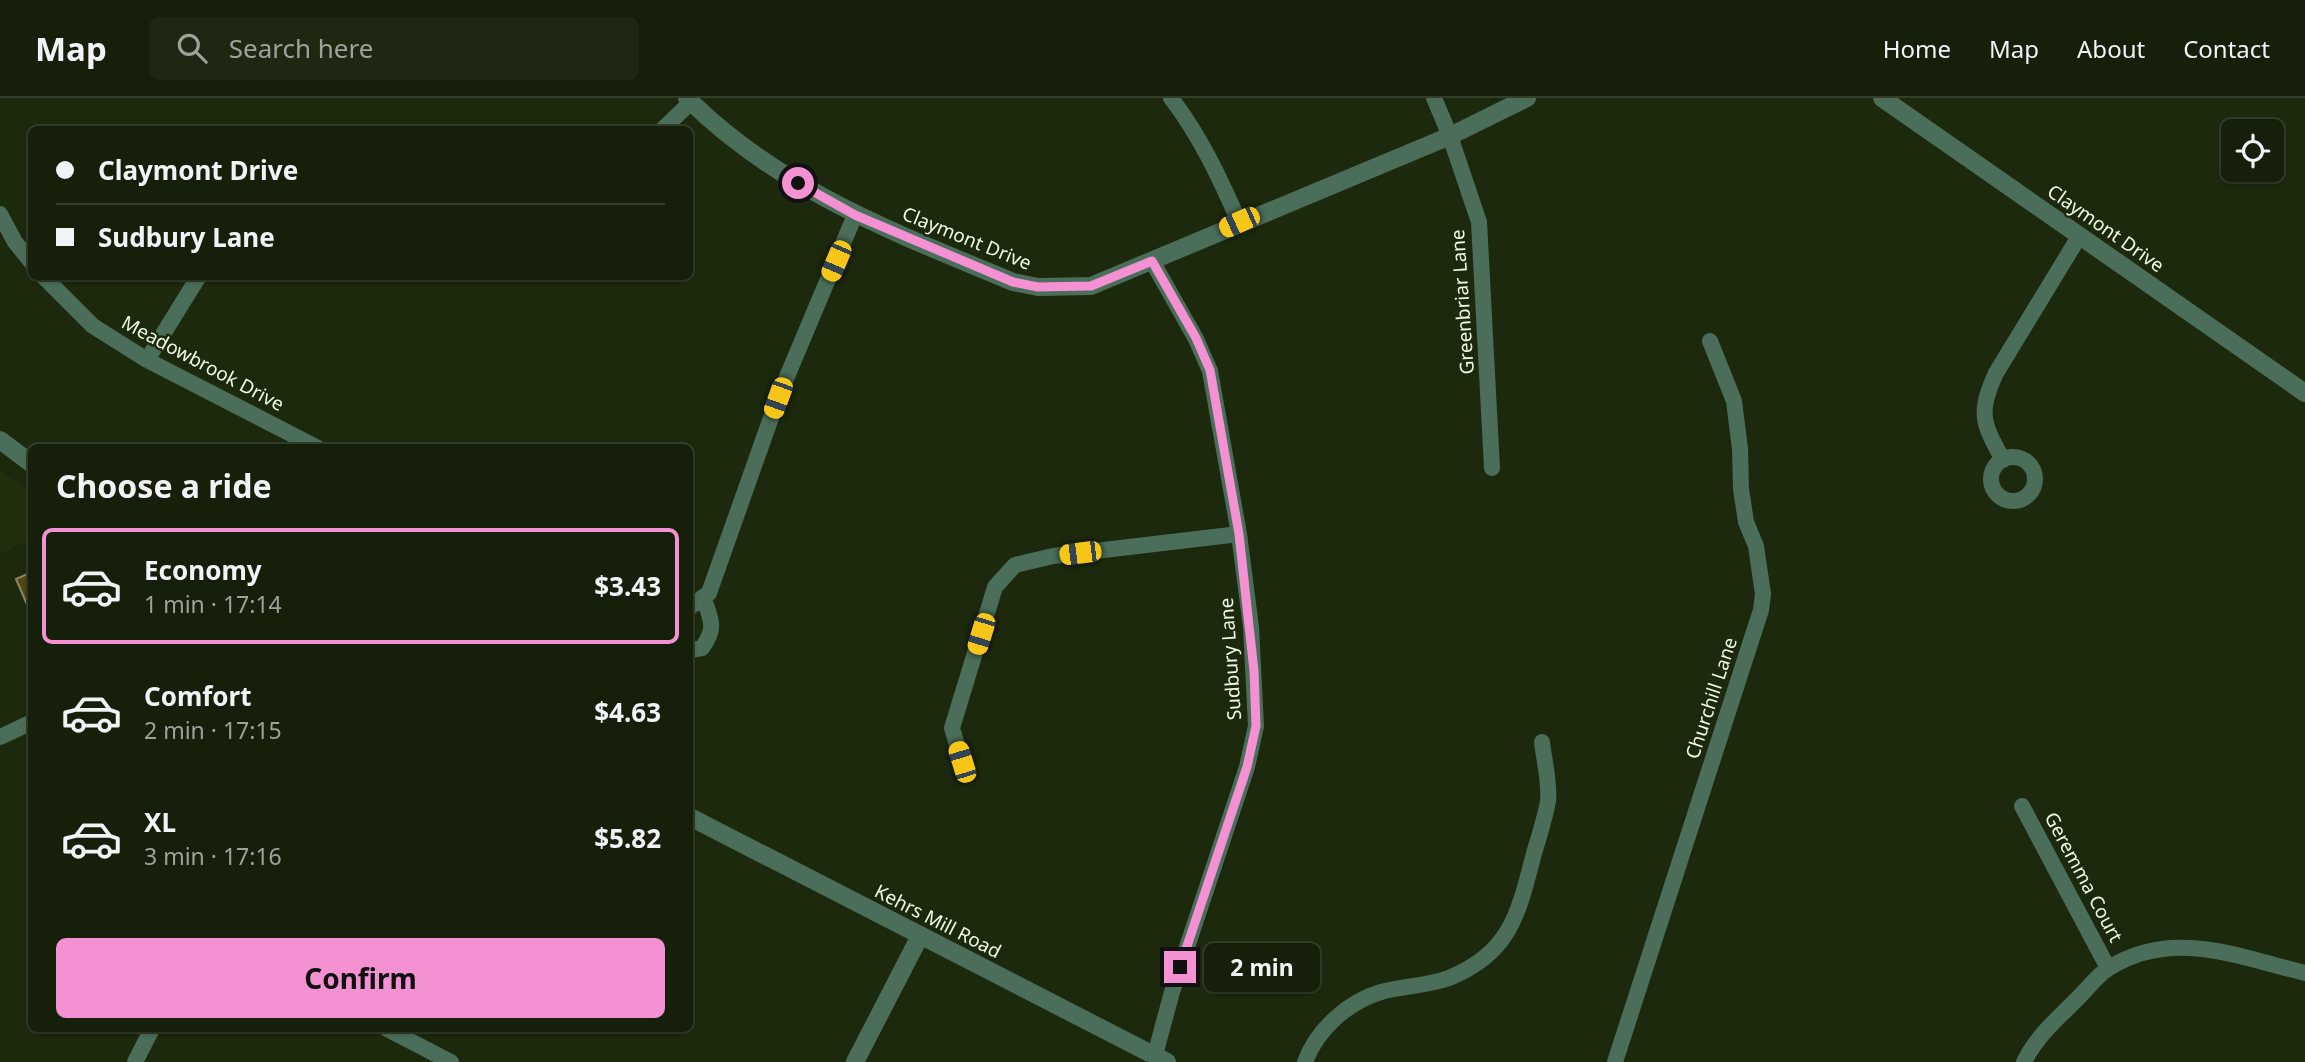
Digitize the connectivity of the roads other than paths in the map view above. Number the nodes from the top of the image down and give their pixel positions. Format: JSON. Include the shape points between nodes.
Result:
{"nodes":[{"id":1,"x":1171,"y":98,"type":"edge"},
{"id":2,"x":1434,"y":98,"type":"edge"},
{"id":3,"x":1527,"y":98,"type":"edge"},
{"id":4,"x":1882,"y":98,"type":"edge"},
{"id":5,"x":689,"y":100,"type":"edge"},
{"id":6,"x":1901,"y":103,"type":"edge"},
{"id":7,"x":666,"y":126,"type":"edge"},
{"id":8,"x":1450,"y":136,"type":"junction"},
{"id":9,"x":0,"y":214,"type":"edge"},
{"id":10,"x":855,"y":215,"type":"junction"},
{"id":11,"x":1239,"y":222,"type":"junction"},
{"id":12,"x":2080,"y":235,"type":"junction"},
{"id":13,"x":28,"y":257,"type":"edge"},
{"id":14,"x":1152,"y":261,"type":"junction"},
{"id":15,"x":47,"y":280,"type":"edge"},
{"id":16,"x":196,"y":280,"type":"edge"},
{"id":17,"x":1710,"y":341,"type":"dead end"},
{"id":18,"x":146,"y":360,"type":"junction"},
{"id":19,"x":2305,"y":393,"type":"edge"},
{"id":20,"x":0,"y":440,"type":"edge"},
{"id":21,"x":310,"y":444,"type":"edge"},
{"id":22,"x":2003,"y":460,"type":"dead end"},
{"id":23,"x":28,"y":461,"type":"edge"},
{"id":24,"x":1492,"y":468,"type":"dead end"},
{"id":25,"x":1239,"y":534,"type":"junction"},
{"id":26,"x":704,"y":597,"type":"junction"},
{"id":27,"x":693,"y":605,"type":"edge"},
{"id":28,"x":693,"y":650,"type":"edge"},
{"id":29,"x":28,"y":724,"type":"edge"},
{"id":30,"x":0,"y":737,"type":"edge"},
{"id":31,"x":1542,"y":742,"type":"dead end"},
{"id":32,"x":962,"y":762,"type":"dead end"},
{"id":33,"x":2022,"y":806,"type":"dead end"},
{"id":34,"x":693,"y":819,"type":"edge"},
{"id":35,"x":920,"y":936,"type":"junction"},
{"id":36,"x":2108,"y":968,"type":"junction"},
{"id":37,"x":2305,"y":973,"type":"edge"},
{"id":38,"x":150,"y":1032,"type":"edge"},
{"id":39,"x":393,"y":1032,"type":"edge"},
{"id":40,"x":1161,"y":1059,"type":"edge"},
{"id":41,"x":135,"y":1062,"type":"edge"},
{"id":42,"x":451,"y":1062,"type":"edge"},
{"id":43,"x":855,"y":1062,"type":"edge"},
{"id":44,"x":1305,"y":1062,"type":"edge"},
{"id":45,"x":1615,"y":1062,"type":"edge"},
{"id":46,"x":2024,"y":1062,"type":"edge"}],
"edges":[{"from":1,"to":11,"type":"street","via":[[1219,175]]},
{"from":2,"to":8,"type":"street","name":"Greenbriar Lane"},
{"from":3,"to":8,"type":"street","name":"Claymont Drive"},
{"from":4,"to":6,"type":"street","name":"Claymont Drive"},
{"from":5,"to":7,"type":"street"},
{"from":5,"to":10,"type":"street","name":"Claymont Drive","via":[[779,173]]},
{"from":6,"to":12,"type":"street","name":"Claymont Drive"},
{"from":8,"to":11,"type":"street","name":"Claymont Drive"},
{"from":8,"to":24,"type":"street","name":"Greenbriar Lane","via":[[1479,222]]},
{"from":9,"to":13,"type":"street"},
{"from":10,"to":14,"type":"street","name":"Claymont Drive","via":[[1013,282],[1038,287],[1091,286]]},
{"from":10,"to":26,"type":"street","via":[[778,398]]},
{"from":11,"to":14,"type":"street","name":"Claymont Drive"},
{"from":12,"to":19,"type":"street","name":"Claymont Drive"},
{"from":12,"to":22,"type":"street","via":[[1989,388],[1983,418]]},
{"from":14,"to":25,"type":"street","name":"Sudbury Lane","via":[[1210,370]]},
{"from":15,"to":18,"type":"street","name":"Meadowbrook Drive","via":[[93,326]]},
{"from":16,"to":18,"type":"street"},
{"from":17,"to":45,"type":"street","name":"Churchill Lane","via":[[1734,401],[1741,489],[1746,522],[1756,546],[1761,611]]},
{"from":18,"to":21,"type":"street","name":"Meadowbrook Drive"},
{"from":20,"to":23,"type":"street"},
{"from":25,"to":32,"type":"street","via":[[1053,556],[1015,565],[995,587],[952,728]]},
{"from":25,"to":40,"type":"street","name":"Sudbury Lane","via":[[1251,627],[1256,726],[1247,767],[1172,992]]},
{"from":26,"to":27,"type":"street"},
{"from":26,"to":28,"type":"street","via":[[713,624],[702,648]]},
{"from":29,"to":30,"type":"street"},
{"from":31,"to":44,"type":"street","via":[[1548,799],[1519,913],[1507,934],[1479,960],[1449,978],[1363,999],[1324,1028]]},
{"from":33,"to":36,"type":"street","name":"Geremma Court"},
{"from":34,"to":35,"type":"street","name":"Kehrs Mill Road"},
{"from":35,"to":40,"type":"street","name":"Kehrs Mill Road"},
{"from":35,"to":43,"type":"street"},
{"from":36,"to":37,"type":"street","via":[[2148,951],[2180,946]]},
{"from":36,"to":46,"type":"street","via":[[2050,1024]]},
{"from":38,"to":41,"type":"street"},
{"from":39,"to":42,"type":"street"}]}
